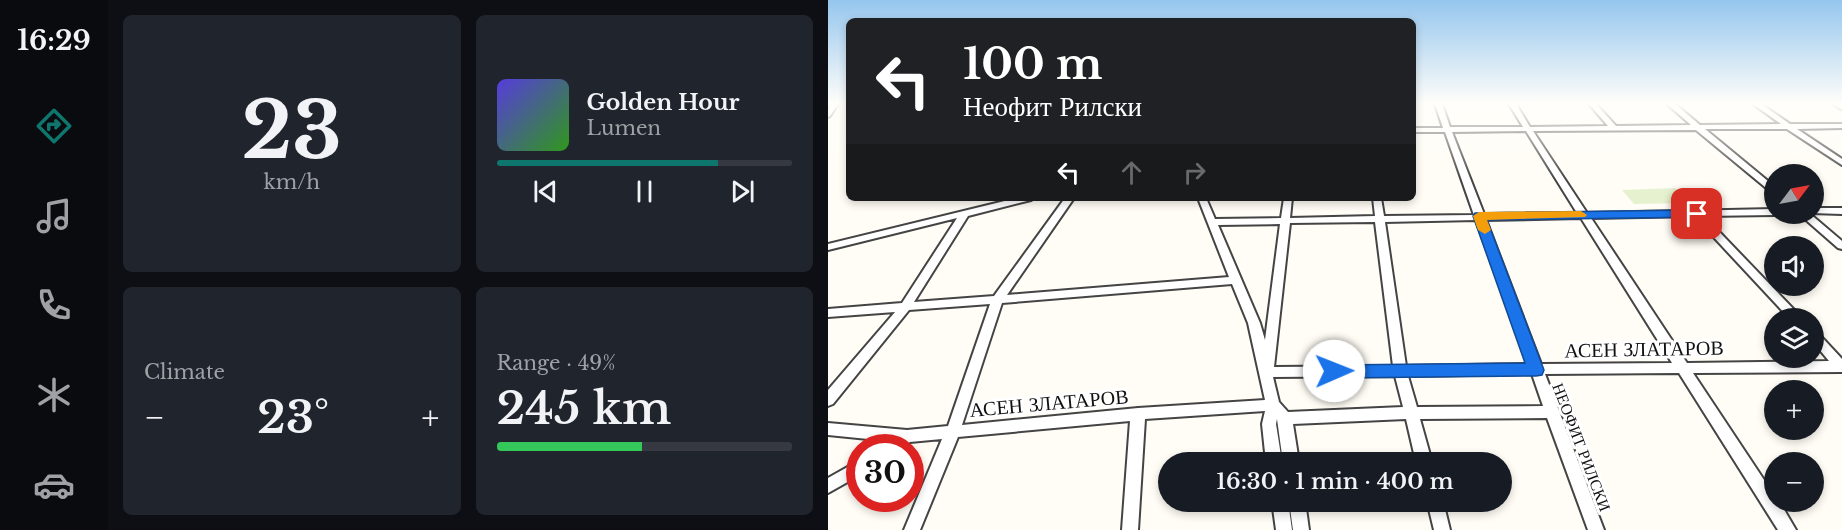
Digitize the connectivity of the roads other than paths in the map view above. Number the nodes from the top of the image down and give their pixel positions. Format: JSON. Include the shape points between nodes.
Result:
{"nodes":[{"id":1,"x":1448,"y":129,"type":"junction"},
{"id":2,"x":1529,"y":129,"type":"junction"},
{"id":3,"x":1552,"y":129,"type":"edge"},
{"id":4,"x":1700,"y":129,"type":"edge"},
{"id":5,"x":1792,"y":129,"type":"edge"},
{"id":6,"x":1416,"y":130,"type":"edge"},
{"id":7,"x":1842,"y":163,"type":"edge"},
{"id":8,"x":1764,"y":182,"type":"edge"},
{"id":9,"x":1016,"y":201,"type":"edge"},
{"id":10,"x":1068,"y":201,"type":"edge"},
{"id":11,"x":1203,"y":201,"type":"edge"},
{"id":12,"x":1288,"y":201,"type":"edge"},
{"id":13,"x":1377,"y":201,"type":"edge"},
{"id":14,"x":1824,"y":211,"type":"edge"},
{"id":15,"x":1842,"y":211,"type":"edge"},
{"id":16,"x":1764,"y":212,"type":"edge"},
{"id":17,"x":964,"y":214,"type":"junction"},
{"id":18,"x":1582,"y":214,"type":"junction"},
{"id":19,"x":1697,"y":214,"type":"junction"},
{"id":20,"x":1479,"y":216,"type":"junction"},
{"id":21,"x":1379,"y":219,"type":"junction"},
{"id":22,"x":1286,"y":220,"type":"junction"},
{"id":23,"x":1212,"y":222,"type":"junction"},
{"id":24,"x":1816,"y":224,"type":"edge"},
{"id":25,"x":1842,"y":246,"type":"edge"},
{"id":26,"x":828,"y":247,"type":"edge"},
{"id":27,"x":1235,"y":280,"type":"junction"},
{"id":28,"x":997,"y":300,"type":"junction"},
{"id":29,"x":905,"y":307,"type":"junction"},
{"id":30,"x":1786,"y":308,"type":"edge"},
{"id":31,"x":828,"y":313,"type":"edge"},
{"id":32,"x":1824,"y":347,"type":"edge"},
{"id":33,"x":1842,"y":366,"type":"edge"},
{"id":34,"x":1683,"y":368,"type":"junction"},
{"id":35,"x":1400,"y":370,"type":"junction"},
{"id":36,"x":1536,"y":370,"type":"junction"},
{"id":37,"x":1267,"y":372,"type":"junction"},
{"id":38,"x":828,"y":400,"type":"edge"},
{"id":39,"x":1273,"y":405,"type":"junction"},
{"id":40,"x":1551,"y":412,"type":"junction"},
{"id":41,"x":1411,"y":413,"type":"junction"},
{"id":42,"x":1138,"y":414,"type":"junction"},
{"id":43,"x":1285,"y":418,"type":"junction"},
{"id":44,"x":828,"y":429,"type":"edge"},
{"id":45,"x":953,"y":431,"type":"junction"},
{"id":46,"x":884,"y":434,"type":"edge"},
{"id":47,"x":924,"y":434,"type":"edge"},
{"id":48,"x":1273,"y":452,"type":"edge"},
{"id":49,"x":1290,"y":452,"type":"edge"},
{"id":50,"x":1421,"y":452,"type":"edge"},
{"id":51,"x":846,"y":475,"type":"edge"},
{"id":52,"x":828,"y":486,"type":"edge"},
{"id":53,"x":1282,"y":512,"type":"edge"},
{"id":54,"x":1299,"y":512,"type":"edge"},
{"id":55,"x":1438,"y":512,"type":"edge"},
{"id":56,"x":912,"y":530,"type":"edge"},
{"id":57,"x":1130,"y":530,"type":"edge"},
{"id":58,"x":1284,"y":530,"type":"edge"},
{"id":59,"x":1301,"y":530,"type":"edge"},
{"id":60,"x":1442,"y":530,"type":"edge"},
{"id":61,"x":1596,"y":530,"type":"edge"},
{"id":62,"x":1788,"y":530,"type":"edge"}],
"edges":[{"from":1,"to":2,"type":"street"},
{"from":1,"to":6,"type":"street"},
{"from":1,"to":20,"type":"street","name":"НЕОФИТ РИЛСКИ"},
{"from":2,"to":3,"type":"street"},
{"from":2,"to":18,"type":"street"},
{"from":4,"to":8,"type":"street"},
{"from":5,"to":7,"type":"street"},
{"from":9,"to":17,"type":"street"},
{"from":10,"to":28,"type":"street"},
{"from":11,"to":23,"type":"street"},
{"from":12,"to":22,"type":"street"},
{"from":13,"to":21,"type":"street"},
{"from":14,"to":15,"type":"street"},
{"from":16,"to":19,"type":"street"},
{"from":17,"to":26,"type":"street"},
{"from":17,"to":29,"type":"street"},
{"from":18,"to":19,"type":"street"},
{"from":18,"to":20,"type":"street"},
{"from":18,"to":34,"type":"street"},
{"from":19,"to":30,"type":"street"},
{"from":20,"to":21,"type":"street"},
{"from":20,"to":36,"type":"street","name":"НЕОФИТ РИЛСКИ"},
{"from":21,"to":22,"type":"street"},
{"from":21,"to":35,"type":"street"},
{"from":22,"to":23,"type":"street"},
{"from":22,"to":37,"type":"street"},
{"from":23,"to":27,"type":"street"},
{"from":24,"to":25,"type":"street"},
{"from":27,"to":28,"type":"street"},
{"from":27,"to":37,"type":"street","via":[[1254,323]]},
{"from":28,"to":29,"type":"street"},
{"from":28,"to":45,"type":"street"},
{"from":29,"to":31,"type":"street"},
{"from":29,"to":38,"type":"street"},
{"from":32,"to":33,"type":"street"},
{"from":33,"to":34,"type":"street","name":"АСЕН ЗЛАТАРОВ"},
{"from":34,"to":36,"type":"street","name":"АСЕН ЗЛАТАРОВ"},
{"from":34,"to":62,"type":"street"},
{"from":35,"to":36,"type":"street","name":"АСЕН ЗЛАТАРОВ"},
{"from":35,"to":37,"type":"street","name":"АСЕН ЗЛАТАРОВ"},
{"from":35,"to":41,"type":"street"},
{"from":36,"to":40,"type":"street","name":"НЕОФИТ РИЛСКИ"},
{"from":37,"to":39,"type":"street"},
{"from":39,"to":42,"type":"street","name":"АСЕН ЗЛАТАРОВ"},
{"from":39,"to":43,"type":"street"},
{"from":39,"to":48,"type":"street","via":[[1269,424]]},
{"from":40,"to":41,"type":"street"},
{"from":40,"to":61,"type":"street","name":"НЕОФИТ РИЛСКИ"},
{"from":41,"to":43,"type":"street"},
{"from":41,"to":50,"type":"street"},
{"from":42,"to":45,"type":"street","name":"АСЕН ЗЛАТАРОВ"},
{"from":42,"to":57,"type":"street"},
{"from":43,"to":49,"type":"street"},
{"from":44,"to":46,"type":"street","name":"АСЕН ЗЛАТАРОВ"},
{"from":45,"to":47,"type":"street","name":"АСЕН ЗЛАТАРОВ"},
{"from":45,"to":56,"type":"street"},
{"from":51,"to":52,"type":"street"},
{"from":53,"to":58,"type":"street"},
{"from":54,"to":59,"type":"street"},
{"from":55,"to":60,"type":"street"}]}
